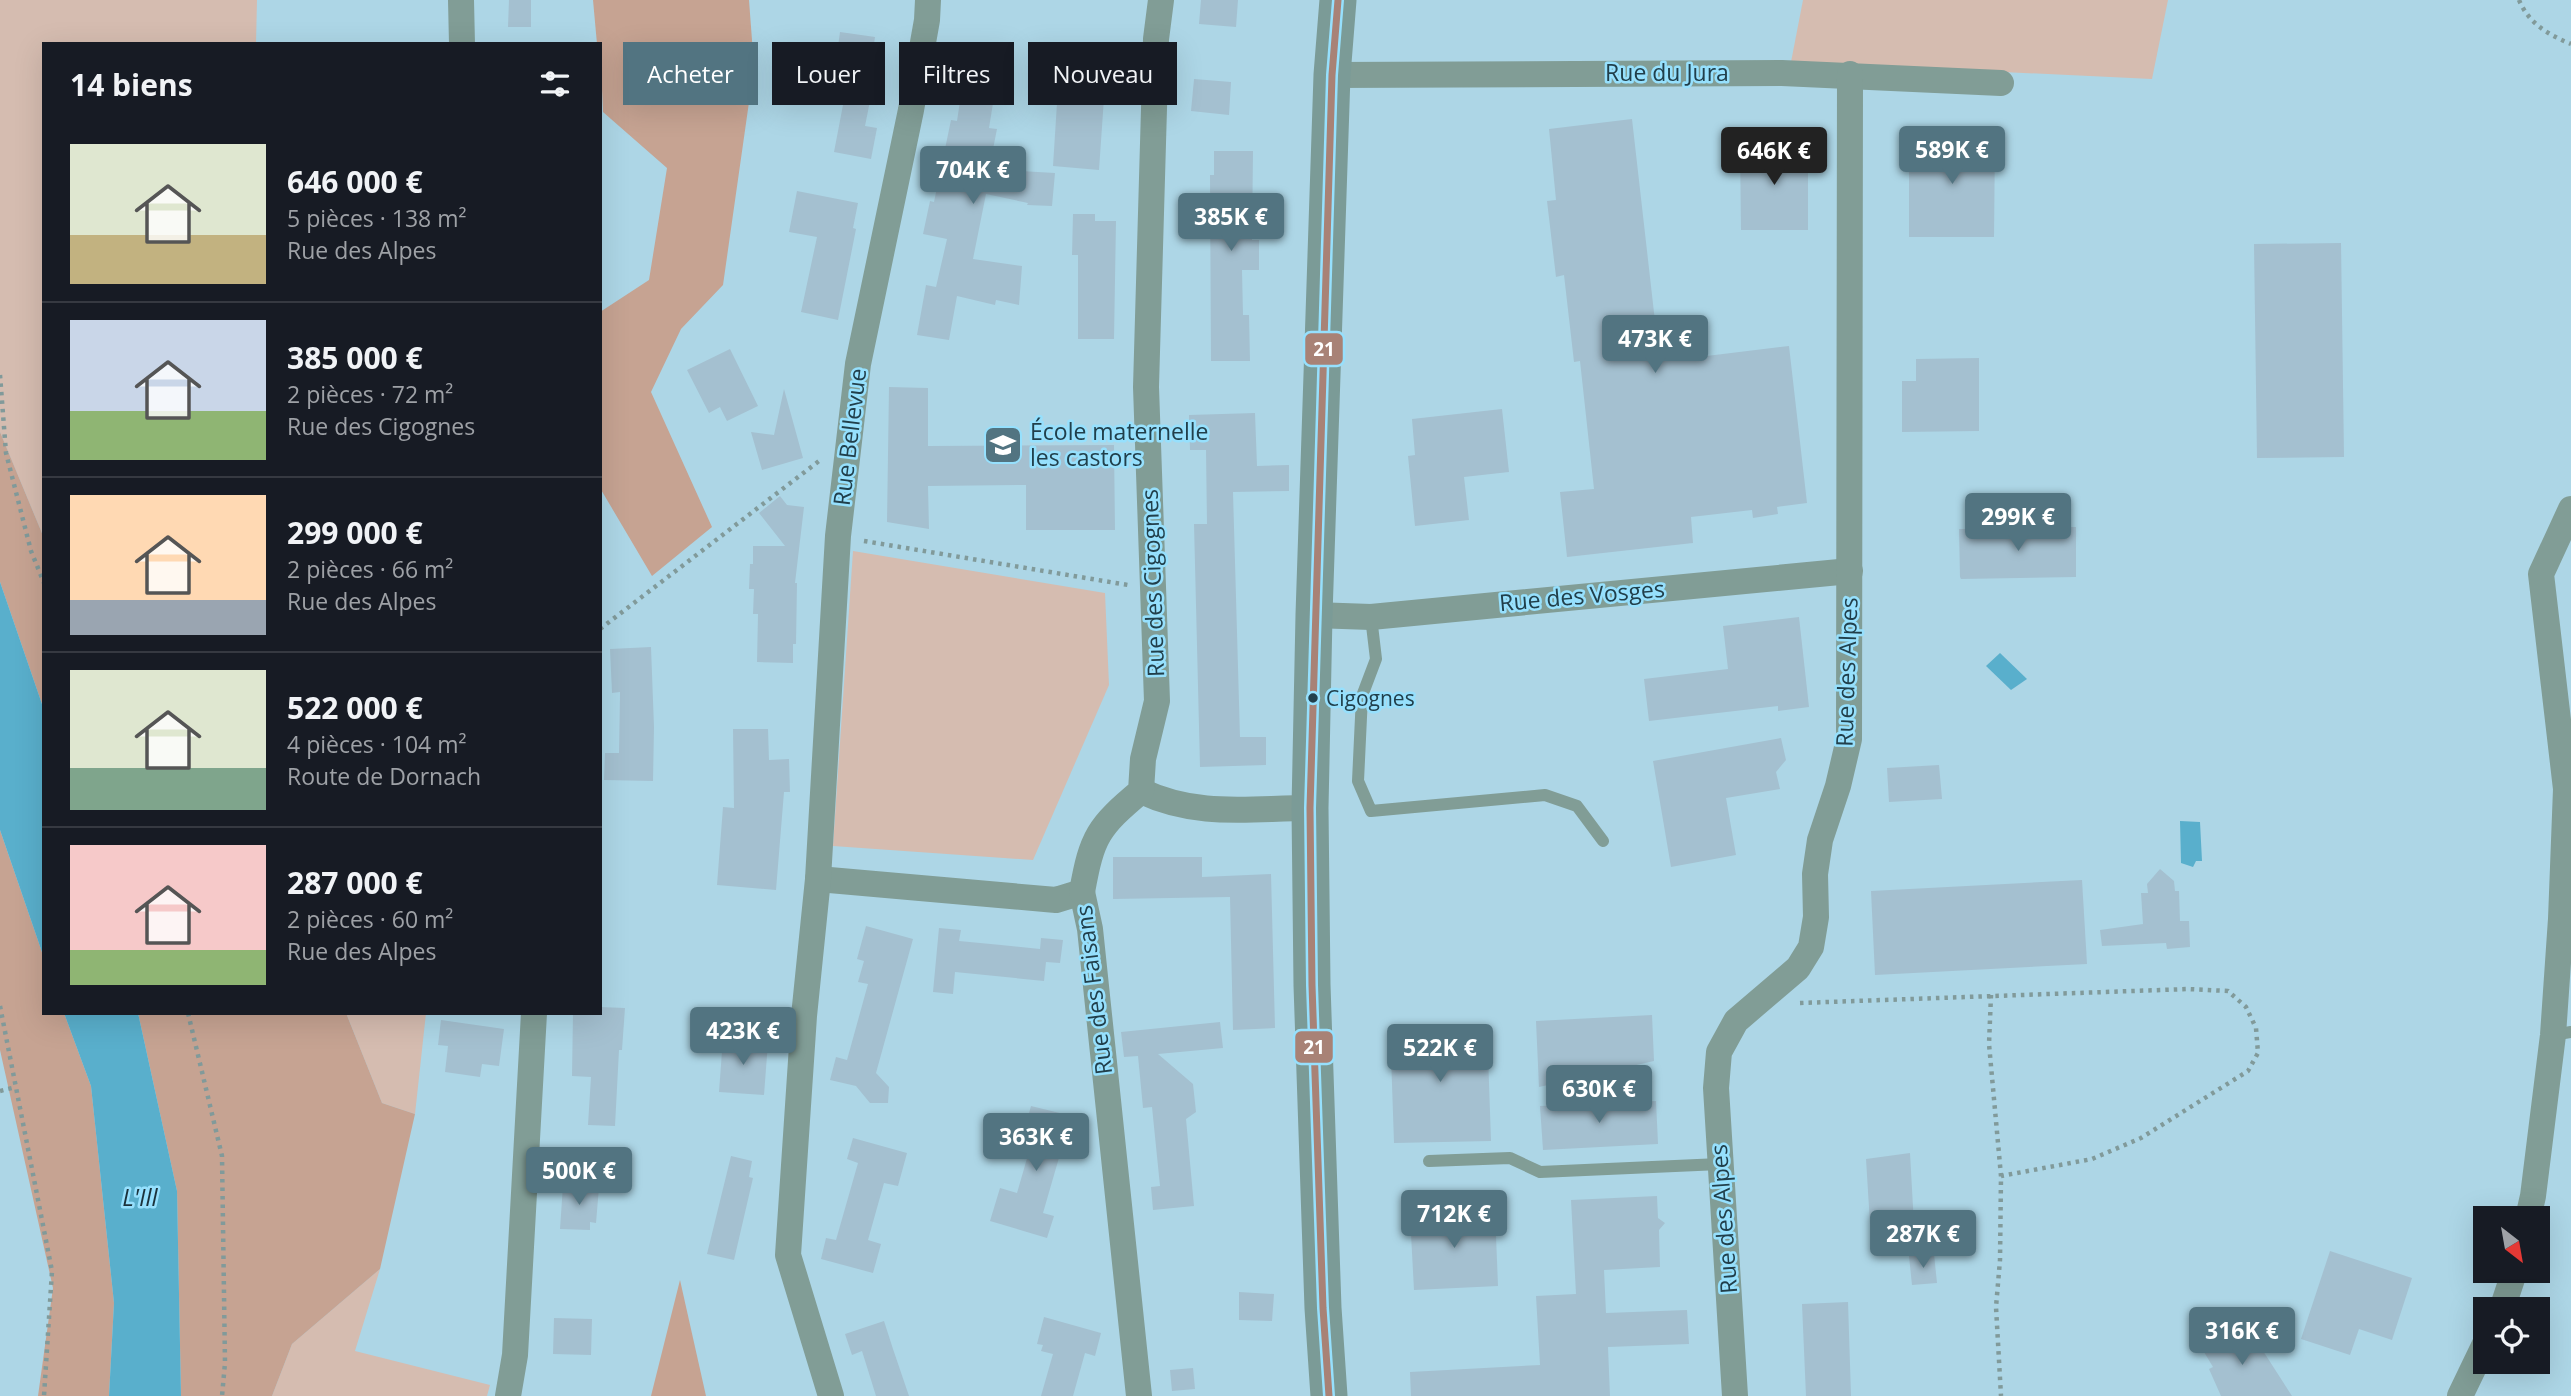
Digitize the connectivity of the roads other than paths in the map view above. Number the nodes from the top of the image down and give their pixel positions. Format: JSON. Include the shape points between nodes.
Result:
{"nodes":[{"id":1,"x":461,"y":0,"type":"edge"},
{"id":2,"x":928,"y":0,"type":"edge"},
{"id":3,"x":1161,"y":0,"type":"edge"},
{"id":4,"x":1338,"y":0,"type":"edge"},
{"id":5,"x":462,"y":42,"type":"edge"},
{"id":6,"x":1850,"y":74,"type":"junction"},
{"id":7,"x":1332,"y":75,"type":"junction"},
{"id":8,"x":2001,"y":83,"type":"dead end"},
{"id":9,"x":2571,"y":509,"type":"edge"},
{"id":10,"x":1850,"y":571,"type":"junction"},
{"id":11,"x":1314,"y":615,"type":"junction"},
{"id":12,"x":1371,"y":617,"type":"junction"},
{"id":13,"x":1141,"y":791,"type":"junction"},
{"id":14,"x":1310,"y":807,"type":"junction"},
{"id":15,"x":1603,"y":841,"type":"dead end"},
{"id":16,"x":818,"y":879,"type":"junction"},
{"id":17,"x":1082,"y":892,"type":"junction"},
{"id":18,"x":534,"y":1015,"type":"edge"},
{"id":19,"x":2562,"y":1033,"type":"edge"},
{"id":20,"x":1429,"y":1161,"type":"dead end"},
{"id":21,"x":1720,"y":1164,"type":"junction"},
{"id":22,"x":2531,"y":1206,"type":"edge"},
{"id":23,"x":2473,"y":1369,"type":"edge"},
{"id":24,"x":508,"y":1396,"type":"edge"},
{"id":25,"x":831,"y":1396,"type":"edge"},
{"id":26,"x":1139,"y":1396,"type":"edge"},
{"id":27,"x":1329,"y":1396,"type":"edge"},
{"id":28,"x":1735,"y":1396,"type":"edge"},
{"id":29,"x":2460,"y":1396,"type":"edge"}],
"edges":[{"from":1,"to":5,"type":"street"},
{"from":2,"to":16,"type":"street","name":"Rue Bellevue","via":[[911,110],[858,364],[838,536]]},
{"from":3,"to":13,"type":"street","name":"Rue des Cigognes","via":[[1146,374],[1157,701],[1143,759]]},
{"from":4,"to":7,"type":"main road"},
{"from":6,"to":7,"type":"street","name":"Rue du Jura"},
{"from":6,"to":8,"type":"street","name":"Rue du Jura"},
{"from":6,"to":10,"type":"street","name":"Rue des Alpes"},
{"from":7,"to":11,"type":"main road"},
{"from":9,"to":19,"type":"street","via":[[2541,574],[2566,789]]},
{"from":10,"to":12,"type":"street","name":"Rue des Vosges"},
{"from":10,"to":21,"type":"street","name":"Rue des Alpes","via":[[1849,739],[1820,840],[1811,947],[1798,968],[1736,1021],[1719,1052]]},
{"from":11,"to":12,"type":"street","name":"Rue des Vosges"},
{"from":11,"to":14,"type":"main road"},
{"from":12,"to":15,"type":"lane","via":[[1376,659],[1362,696],[1358,781],[1371,811],[1545,795],[1577,806]]},
{"from":13,"to":14,"type":"street","via":[[1163,802],[1202,810]]},
{"from":13,"to":17,"type":"street","via":[[1097,835]]},
{"from":14,"to":27,"type":"main road","via":[[1312,985]]},
{"from":16,"to":17,"type":"street","name":"Rue des Faisans","via":[[1056,900]]},
{"from":16,"to":25,"type":"street","name":"Rue Bellevue","via":[[788,1255]]},
{"from":17,"to":26,"type":"street","name":"Rue des Faisans","via":[[1090,929]]},
{"from":18,"to":24,"type":"street","via":[[515,1355]]},
{"from":19,"to":22,"type":"street"},
{"from":20,"to":21,"type":"lane","via":[[1510,1158],[1540,1172]]},
{"from":21,"to":28,"type":"street","name":"Rue des Alpes"},
{"from":23,"to":29,"type":"street"}]}
